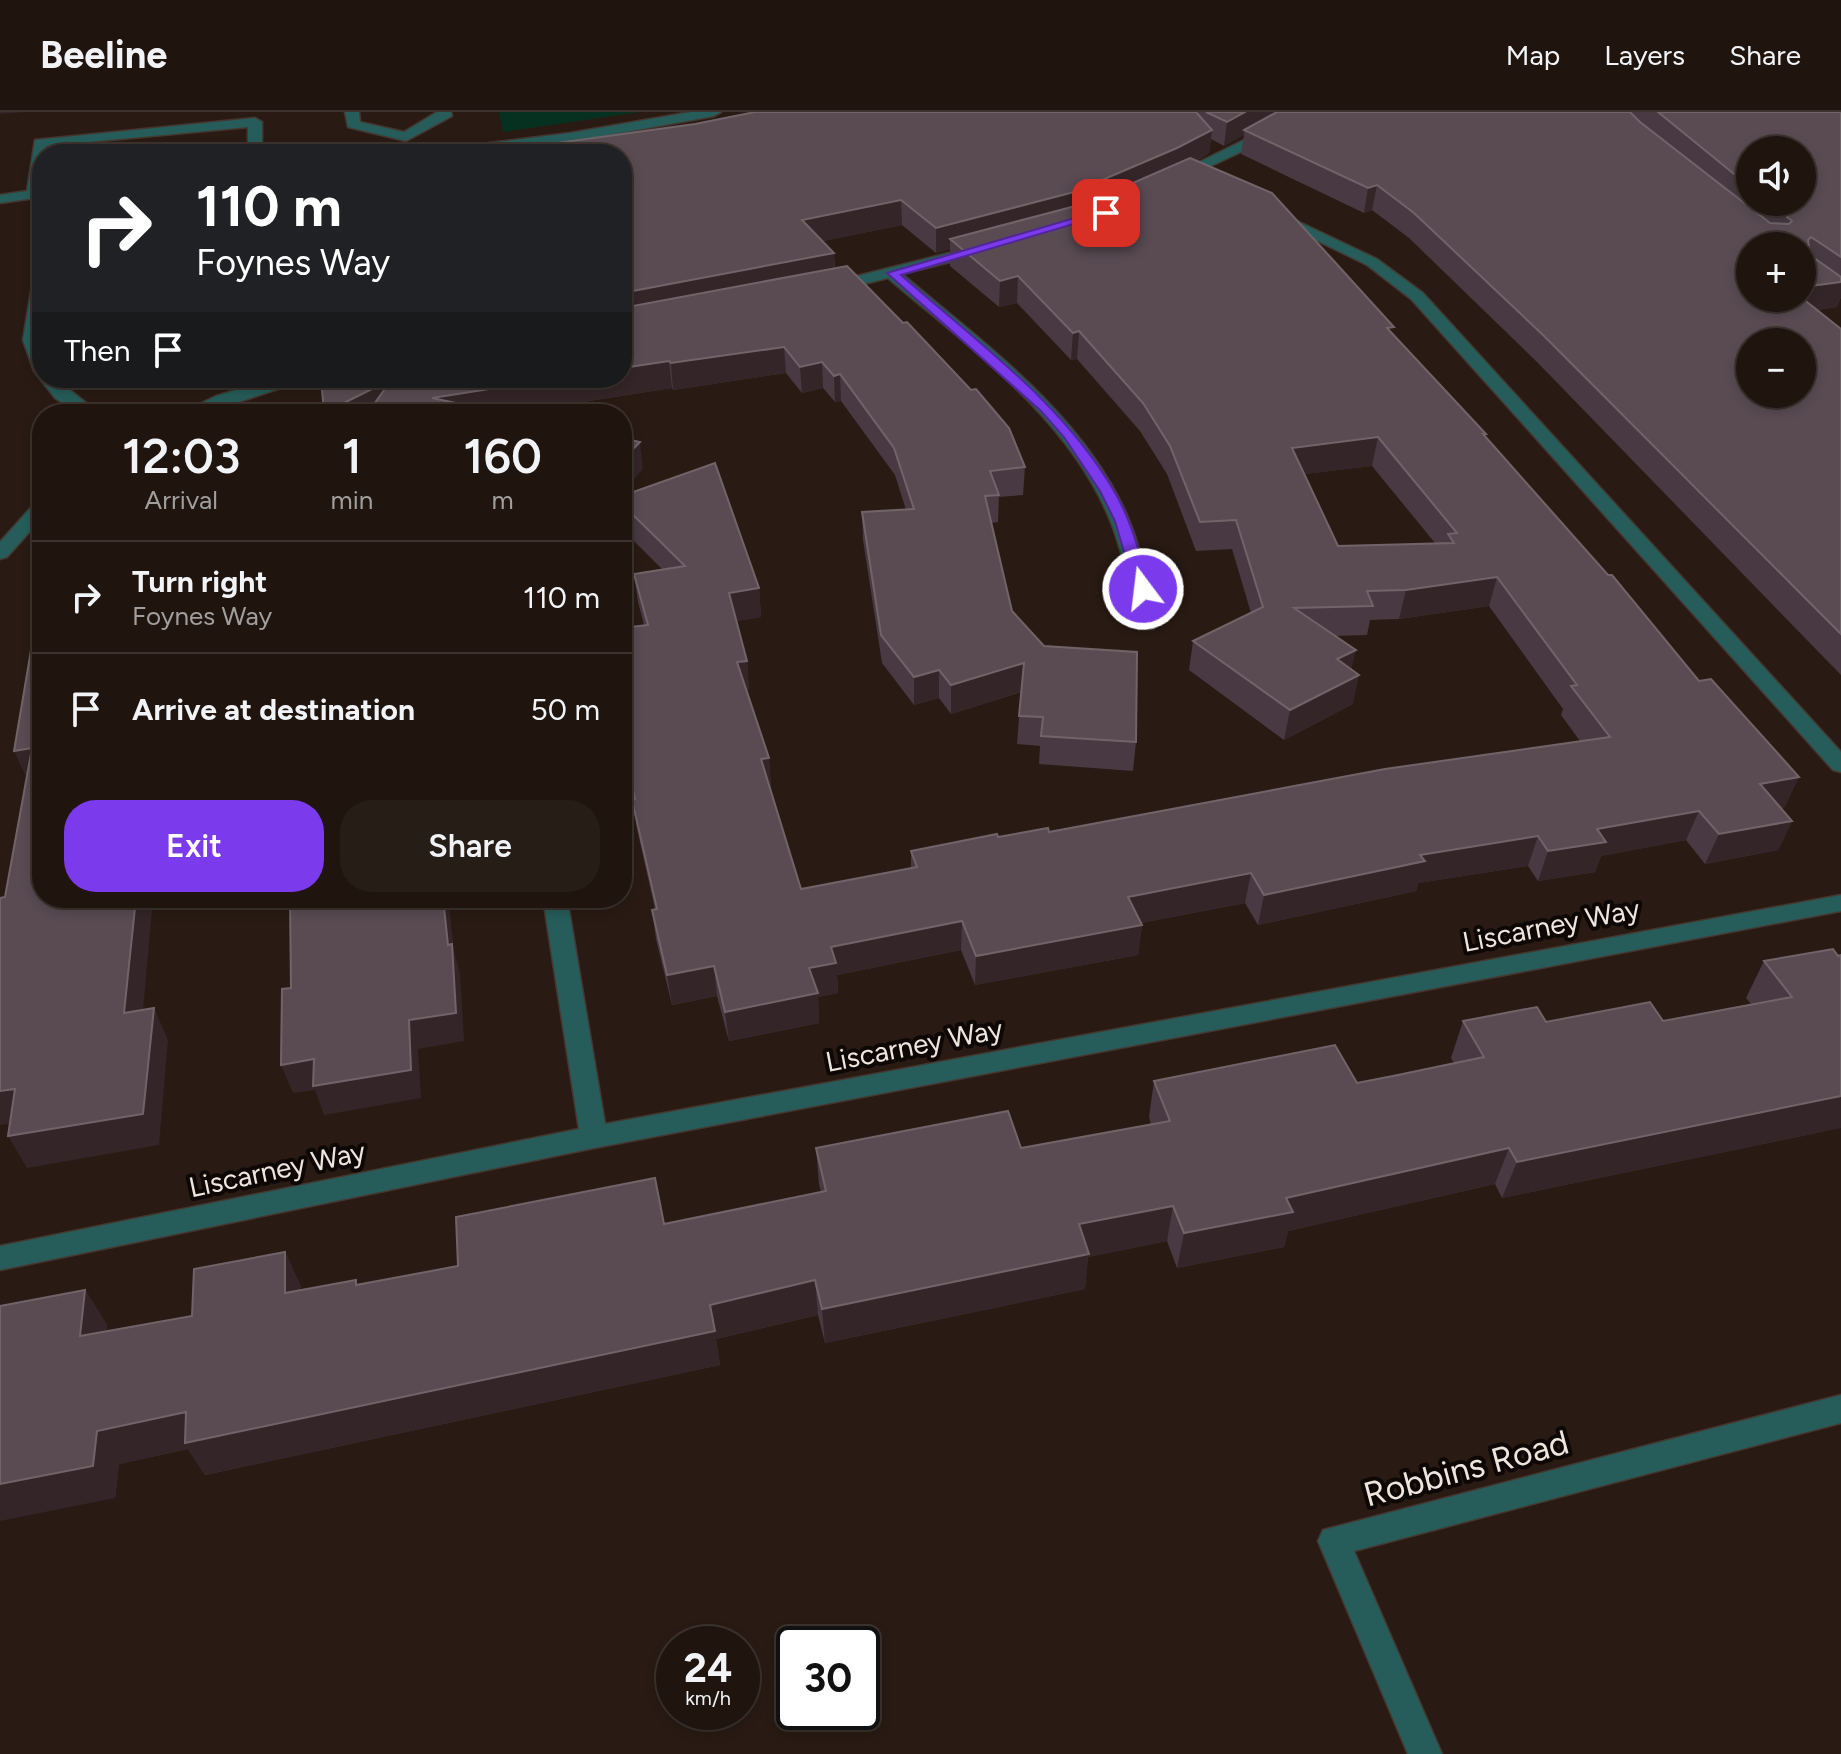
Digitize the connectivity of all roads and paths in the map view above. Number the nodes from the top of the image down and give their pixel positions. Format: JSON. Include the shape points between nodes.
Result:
{"nodes":[{"id":1,"x":352,"y":112,"type":"edge"},
{"id":2,"x":444,"y":112,"type":"edge"},
{"id":3,"x":714,"y":112,"type":"edge"},
{"id":4,"x":1302,"y":112,"type":"edge"},
{"id":5,"x":406,"y":137,"type":"junction"},
{"id":6,"x":40,"y":144,"type":"edge"},
{"id":7,"x":255,"y":144,"type":"edge"},
{"id":8,"x":407,"y":144,"type":"edge"},
{"id":9,"x":513,"y":144,"type":"edge"},
{"id":10,"x":1184,"y":174,"type":"junction"},
{"id":11,"x":1210,"y":185,"type":"edge"},
{"id":12,"x":1158,"y":187,"type":"edge"},
{"id":13,"x":32,"y":195,"type":"edge"},
{"id":14,"x":0,"y":199,"type":"edge"},
{"id":15,"x":1263,"y":209,"type":"edge"},
{"id":16,"x":997,"y":245,"type":"edge"},
{"id":17,"x":892,"y":273,"type":"junction"},
{"id":18,"x":819,"y":290,"type":"edge"},
{"id":19,"x":55,"y":388,"type":"edge"},
{"id":20,"x":261,"y":388,"type":"edge"},
{"id":21,"x":76,"y":404,"type":"edge"},
{"id":22,"x":212,"y":404,"type":"edge"},
{"id":23,"x":32,"y":518,"type":"edge"},
{"id":24,"x":0,"y":553,"type":"edge"},
{"id":25,"x":1146,"y":625,"type":"dead end"},
{"id":26,"x":1841,"y":765,"type":"edge"},
{"id":27,"x":1841,"y":903,"type":"edge"},
{"id":28,"x":557,"y":908,"type":"edge"},
{"id":29,"x":594,"y":1137,"type":"junction"},
{"id":30,"x":0,"y":1258,"type":"edge"},
{"id":31,"x":1841,"y":1409,"type":"edge"},
{"id":32,"x":1425,"y":1754,"type":"edge"}],
"edges":[{"from":1,"to":5,"type":"street","via":[[353,124]]},
{"from":2,"to":5,"type":"street"},
{"from":3,"to":9,"type":"street"},
{"from":4,"to":10,"type":"street"},
{"from":5,"to":8,"type":"street"},
{"from":6,"to":7,"type":"street","via":[[255,122]]},
{"from":10,"to":11,"type":"street"},
{"from":10,"to":12,"type":"street"},
{"from":13,"to":14,"type":"street"},
{"from":15,"to":26,"type":"street","via":[[1345,246],[1417,296]]},
{"from":16,"to":17,"type":"street"},
{"from":17,"to":18,"type":"street"},
{"from":17,"to":25,"type":"street","via":[[1045,409],[1089,462],[1130,543]]},
{"from":19,"to":21,"type":"street"},
{"from":20,"to":22,"type":"street"},
{"from":23,"to":24,"type":"street"},
{"from":27,"to":29,"type":"street","name":"Liscarney Way"},
{"from":28,"to":29,"type":"street"},
{"from":29,"to":30,"type":"street","name":"Liscarney Way"},
{"from":31,"to":32,"type":"street","name":"Robbins Road","via":[[1334,1541]]}]}
